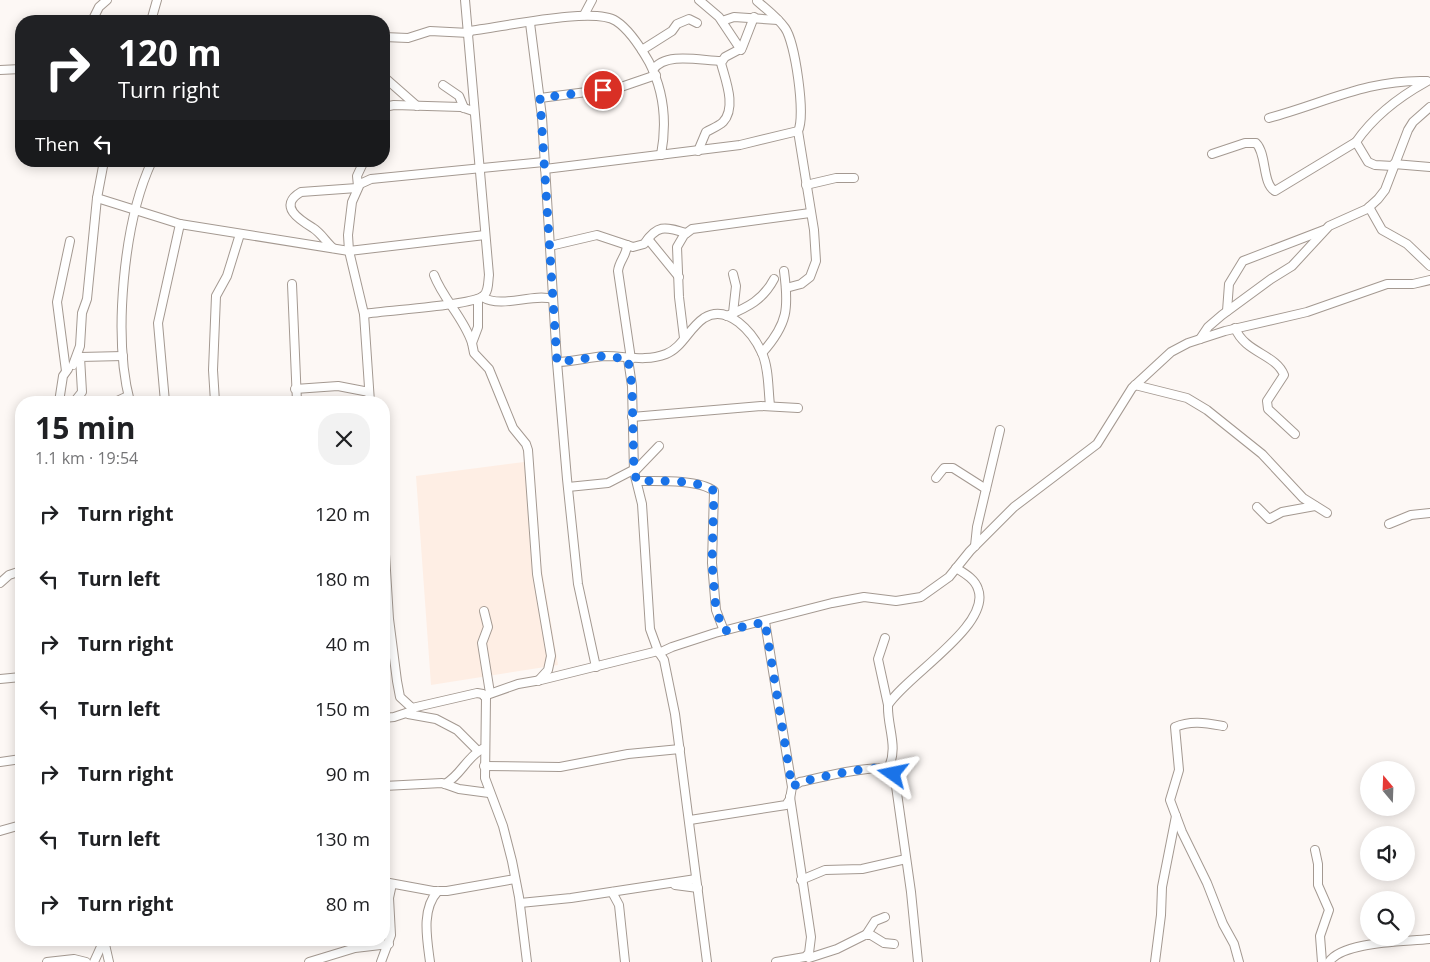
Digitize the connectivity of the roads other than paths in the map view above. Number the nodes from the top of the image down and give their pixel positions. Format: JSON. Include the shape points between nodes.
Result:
{"nodes":[{"id":1,"x":107,"y":0,"type":"edge"},
{"id":2,"x":157,"y":0,"type":"edge"},
{"id":3,"x":465,"y":0,"type":"edge"},
{"id":4,"x":592,"y":0,"type":"edge"},
{"id":5,"x":699,"y":0,"type":"edge"},
{"id":6,"x":757,"y":1,"type":"edge"},
{"id":7,"x":95,"y":15,"type":"edge"},
{"id":8,"x":153,"y":15,"type":"edge"},
{"id":9,"x":584,"y":15,"type":"junction"},
{"id":10,"x":754,"y":17,"type":"junction"},
{"id":11,"x":778,"y":20,"type":"junction"},
{"id":12,"x":722,"y":21,"type":"junction"},
{"id":13,"x":530,"y":23,"type":"junction"},
{"id":14,"x":697,"y":23,"type":"dead end"},
{"id":15,"x":468,"y":32,"type":"junction"},
{"id":16,"x":390,"y":37,"type":"edge"},
{"id":17,"x":642,"y":50,"type":"junction"},
{"id":18,"x":741,"y":50,"type":"junction"},
{"id":19,"x":721,"y":61,"type":"junction"},
{"id":20,"x":15,"y":69,"type":"edge"},
{"id":21,"x":0,"y":70,"type":"edge"},
{"id":22,"x":654,"y":72,"type":"junction"},
{"id":23,"x":1429,"y":80,"type":"edge"},
{"id":24,"x":390,"y":82,"type":"edge"},
{"id":25,"x":443,"y":85,"type":"dead end"},
{"id":26,"x":540,"y":98,"type":"junction"},
{"id":27,"x":390,"y":106,"type":"edge"},
{"id":28,"x":417,"y":106,"type":"junction"},
{"id":29,"x":1430,"y":107,"type":"edge"},
{"id":30,"x":464,"y":108,"type":"junction"},
{"id":31,"x":474,"y":111,"type":"junction"},
{"id":32,"x":1269,"y":118,"type":"dead end"},
{"id":33,"x":798,"y":131,"type":"junction"},
{"id":34,"x":1356,"y":142,"type":"junction"},
{"id":35,"x":698,"y":151,"type":"junction"},
{"id":36,"x":1212,"y":154,"type":"dead end"},
{"id":37,"x":661,"y":155,"type":"junction"},
{"id":38,"x":1394,"y":165,"type":"junction"},
{"id":39,"x":545,"y":166,"type":"junction"},
{"id":40,"x":103,"y":167,"type":"edge"},
{"id":41,"x":150,"y":167,"type":"edge"},
{"id":42,"x":361,"y":167,"type":"edge"},
{"id":43,"x":1430,"y":168,"type":"edge"},
{"id":44,"x":481,"y":169,"type":"junction"},
{"id":45,"x":854,"y":178,"type":"dead end"},
{"id":46,"x":806,"y":185,"type":"junction"},
{"id":47,"x":357,"y":187,"type":"junction"},
{"id":48,"x":97,"y":198,"type":"junction"},
{"id":49,"x":1369,"y":207,"type":"junction"},
{"id":50,"x":135,"y":210,"type":"junction"},
{"id":51,"x":810,"y":212,"type":"junction"},
{"id":52,"x":180,"y":224,"type":"junction"},
{"id":53,"x":1326,"y":230,"type":"junction"},
{"id":54,"x":686,"y":233,"type":"junction"},
{"id":55,"x":240,"y":234,"type":"junction"},
{"id":56,"x":485,"y":235,"type":"junction"},
{"id":57,"x":648,"y":239,"type":"junction"},
{"id":58,"x":70,"y":242,"type":"dead end"},
{"id":59,"x":627,"y":245,"type":"junction"},
{"id":60,"x":550,"y":246,"type":"junction"},
{"id":61,"x":333,"y":248,"type":"junction"},
{"id":62,"x":349,"y":251,"type":"junction"},
{"id":63,"x":1430,"y":266,"type":"edge"},
{"id":64,"x":784,"y":270,"type":"dead end"},
{"id":65,"x":733,"y":274,"type":"dead end"},
{"id":66,"x":434,"y":275,"type":"dead end"},
{"id":67,"x":678,"y":277,"type":"junction"},
{"id":68,"x":774,"y":279,"type":"dead end"},
{"id":69,"x":1430,"y":280,"type":"edge"},
{"id":70,"x":292,"y":284,"type":"dead end"},
{"id":71,"x":786,"y":288,"type":"junction"},
{"id":72,"x":480,"y":298,"type":"junction"},
{"id":73,"x":553,"y":299,"type":"junction"},
{"id":74,"x":450,"y":304,"type":"junction"},
{"id":75,"x":1227,"y":311,"type":"junction"},
{"id":76,"x":364,"y":314,"type":"junction"},
{"id":77,"x":730,"y":314,"type":"junction"},
{"id":78,"x":1236,"y":328,"type":"junction"},
{"id":79,"x":684,"y":338,"type":"junction"},
{"id":80,"x":1200,"y":339,"type":"junction"},
{"id":81,"x":472,"y":342,"type":"junction"},
{"id":82,"x":762,"y":353,"type":"junction"},
{"id":83,"x":122,"y":356,"type":"junction"},
{"id":84,"x":630,"y":359,"type":"junction"},
{"id":85,"x":76,"y":362,"type":"junction"},
{"id":86,"x":557,"y":362,"type":"junction"},
{"id":87,"x":66,"y":371,"type":"junction"},
{"id":88,"x":1135,"y":385,"type":"junction"},
{"id":89,"x":295,"y":389,"type":"junction"},
{"id":90,"x":369,"y":392,"type":"junction"},
{"id":91,"x":60,"y":396,"type":"edge"},
{"id":92,"x":79,"y":396,"type":"edge"},
{"id":93,"x":129,"y":396,"type":"edge"},
{"id":94,"x":164,"y":396,"type":"edge"},
{"id":95,"x":214,"y":396,"type":"edge"},
{"id":96,"x":296,"y":396,"type":"edge"},
{"id":97,"x":369,"y":396,"type":"edge"},
{"id":98,"x":770,"y":405,"type":"junction"},
{"id":99,"x":798,"y":408,"type":"dead end"},
{"id":100,"x":632,"y":417,"type":"junction"},
{"id":101,"x":1000,"y":430,"type":"dead end"},
{"id":102,"x":1295,"y":434,"type":"dead end"},
{"id":103,"x":659,"y":446,"type":"dead end"},
{"id":104,"x":634,"y":470,"type":"junction"},
{"id":105,"x":936,"y":478,"type":"dead end"},
{"id":106,"x":637,"y":481,"type":"junction"},
{"id":107,"x":568,"y":487,"type":"junction"},
{"id":108,"x":986,"y":489,"type":"junction"},
{"id":109,"x":1314,"y":506,"type":"junction"},
{"id":110,"x":1257,"y":507,"type":"dead end"},
{"id":111,"x":1327,"y":513,"type":"dead end"},
{"id":112,"x":1430,"y":513,"type":"edge"},
{"id":113,"x":1390,"y":524,"type":"dead end"},
{"id":114,"x":975,"y":546,"type":"junction"},
{"id":115,"x":956,"y":568,"type":"junction"},
{"id":116,"x":15,"y":572,"type":"edge"},
{"id":117,"x":0,"y":583,"type":"edge"},
{"id":118,"x":484,"y":611,"type":"dead end"},
{"id":119,"x":765,"y":622,"type":"junction"},
{"id":120,"x":724,"y":631,"type":"junction"},
{"id":121,"x":390,"y":633,"type":"edge"},
{"id":122,"x":885,"y":638,"type":"dead end"},
{"id":123,"x":659,"y":652,"type":"junction"},
{"id":124,"x":596,"y":667,"type":"junction"},
{"id":125,"x":15,"y":678,"type":"edge"},
{"id":126,"x":0,"y":679,"type":"edge"},
{"id":127,"x":538,"y":681,"type":"junction"},
{"id":128,"x":487,"y":694,"type":"junction"},
{"id":129,"x":888,"y":705,"type":"junction"},
{"id":130,"x":418,"y":708,"type":"junction"},
{"id":131,"x":408,"y":714,"type":"junction"},
{"id":132,"x":390,"y":717,"type":"edge"},
{"id":133,"x":1223,"y":726,"type":"dead end"},
{"id":134,"x":481,"y":749,"type":"junction"},
{"id":135,"x":680,"y":749,"type":"junction"},
{"id":136,"x":15,"y":760,"type":"edge"},
{"id":137,"x":0,"y":762,"type":"edge"},
{"id":138,"x":484,"y":766,"type":"junction"},
{"id":139,"x":888,"y":768,"type":"junction"},
{"id":140,"x":445,"y":784,"type":"junction"},
{"id":141,"x":390,"y":786,"type":"edge"},
{"id":142,"x":792,"y":787,"type":"junction"},
{"id":143,"x":489,"y":793,"type":"junction"},
{"id":144,"x":790,"y":797,"type":"junction"},
{"id":145,"x":1176,"y":816,"type":"junction"},
{"id":146,"x":690,"y":820,"type":"junction"},
{"id":147,"x":15,"y":827,"type":"edge"},
{"id":148,"x":0,"y":831,"type":"edge"},
{"id":149,"x":1315,"y":850,"type":"dead end"},
{"id":150,"x":906,"y":859,"type":"junction"},
{"id":151,"x":515,"y":879,"type":"junction"},
{"id":152,"x":696,"y":879,"type":"junction"},
{"id":153,"x":801,"y":880,"type":"junction"},
{"id":154,"x":392,"y":884,"type":"joint"},
{"id":155,"x":670,"y":884,"type":"junction"},
{"id":156,"x":698,"y":888,"type":"junction"},
{"id":157,"x":623,"y":890,"type":"junction"},
{"id":158,"x":390,"y":891,"type":"edge"},
{"id":159,"x":390,"y":891,"type":"edge"},
{"id":160,"x":438,"y":891,"type":"junction"},
{"id":161,"x":612,"y":892,"type":"junction"},
{"id":162,"x":618,"y":902,"type":"junction"},
{"id":163,"x":520,"y":903,"type":"junction"},
{"id":164,"x":885,"y":917,"type":"dead end"},
{"id":165,"x":866,"y":935,"type":"junction"},
{"id":166,"x":390,"y":938,"type":"edge"},
{"id":167,"x":1430,"y":939,"type":"edge"},
{"id":168,"x":894,"y":944,"type":"dead end"},
{"id":169,"x":101,"y":946,"type":"edge"},
{"id":170,"x":106,"y":946,"type":"edge"},
{"id":171,"x":372,"y":946,"type":"edge"},
{"id":172,"x":388,"y":946,"type":"edge"},
{"id":173,"x":809,"y":958,"type":"edge"},
{"id":174,"x":47,"y":962,"type":"edge"},
{"id":175,"x":86,"y":962,"type":"edge"},
{"id":176,"x":94,"y":962,"type":"edge"},
{"id":177,"x":111,"y":962,"type":"edge"},
{"id":178,"x":309,"y":962,"type":"edge"},
{"id":179,"x":381,"y":962,"type":"edge"},
{"id":180,"x":430,"y":962,"type":"edge"},
{"id":181,"x":527,"y":962,"type":"edge"},
{"id":182,"x":625,"y":962,"type":"edge"},
{"id":183,"x":707,"y":962,"type":"edge"},
{"id":184,"x":776,"y":962,"type":"edge"},
{"id":185,"x":918,"y":962,"type":"edge"},
{"id":186,"x":1155,"y":962,"type":"edge"},
{"id":187,"x":1239,"y":962,"type":"edge"},
{"id":188,"x":1322,"y":962,"type":"edge"},
{"id":189,"x":1329,"y":962,"type":"edge"}],
"edges":[{"from":1,"to":7,"type":"street"},
{"from":2,"to":8,"type":"street"},
{"from":3,"to":15,"type":"street"},
{"from":4,"to":9,"type":"street"},
{"from":5,"to":12,"type":"street"},
{"from":6,"to":11,"type":"street"},
{"from":9,"to":13,"type":"street"},
{"from":9,"to":17,"type":"street","via":[[616,21]]},
{"from":10,"to":11,"type":"street"},
{"from":10,"to":12,"type":"street"},
{"from":10,"to":18,"type":"street"},
{"from":11,"to":33,"type":"street","via":[[793,46],[800,102]]},
{"from":12,"to":18,"type":"street"},
{"from":13,"to":15,"type":"street"},
{"from":13,"to":26,"type":"street"},
{"from":14,"to":17,"type":"street","via":[[689,19],[682,21],[670,33]]},
{"from":15,"to":16,"type":"street","via":[[430,31],[408,38]]},
{"from":15,"to":31,"type":"street"},
{"from":17,"to":22,"type":"street"},
{"from":18,"to":19,"type":"street"},
{"from":19,"to":22,"type":"street","via":[[674,59],[657,64]]},
{"from":19,"to":35,"type":"street","via":[[727,81],[729,114],[722,123],[706,132]]},
{"from":20,"to":21,"type":"street"},
{"from":22,"to":26,"type":"street","via":[[618,88]]},
{"from":22,"to":37,"type":"street","via":[[661,92],[664,140]]},
{"from":23,"to":32,"type":"street","via":[[1379,83]]},
{"from":23,"to":34,"type":"street","via":[[1395,102]]},
{"from":24,"to":28,"type":"street"},
{"from":25,"to":30,"type":"street","via":[[459,96]]},
{"from":26,"to":39,"type":"street"},
{"from":27,"to":28,"type":"street"},
{"from":28,"to":30,"type":"street"},
{"from":29,"to":38,"type":"street","via":[[1413,122]]},
{"from":30,"to":31,"type":"street"},
{"from":31,"to":44,"type":"street"},
{"from":33,"to":35,"type":"street"},
{"from":33,"to":46,"type":"street"},
{"from":34,"to":36,"type":"street","via":[[1275,191],[1270,186],[1261,149],[1256,142]]},
{"from":34,"to":38,"type":"street","via":[[1368,162],[1375,166]]},
{"from":35,"to":37,"type":"street"},
{"from":37,"to":39,"type":"street"},
{"from":38,"to":43,"type":"street"},
{"from":38,"to":49,"type":"street","via":[[1385,190]]},
{"from":39,"to":44,"type":"street"},
{"from":39,"to":60,"type":"street"},
{"from":40,"to":48,"type":"street"},
{"from":41,"to":50,"type":"street"},
{"from":42,"to":47,"type":"street"},
{"from":44,"to":47,"type":"street","via":[[371,179]]},
{"from":44,"to":56,"type":"street"},
{"from":45,"to":46,"type":"street","via":[[836,178]]},
{"from":46,"to":51,"type":"street"},
{"from":47,"to":61,"type":"street","via":[[301,192],[291,202],[300,221],[314,228]]},
{"from":47,"to":62,"type":"street","via":[[348,220]]},
{"from":48,"to":50,"type":"street"},
{"from":48,"to":85,"type":"street","via":[[87,299],[82,313]]},
{"from":49,"to":53,"type":"street"},
{"from":49,"to":63,"type":"street","via":[[1382,230],[1407,244]]},
{"from":50,"to":52,"type":"street"},
{"from":50,"to":83,"type":"street","via":[[121,318]]},
{"from":51,"to":54,"type":"street","via":[[692,229]]},
{"from":51,"to":71,"type":"street","via":[[816,242],[814,271],[805,282]]},
{"from":52,"to":55,"type":"street"},
{"from":52,"to":94,"type":"street","via":[[158,323]]},
{"from":53,"to":75,"type":"street","via":[[1292,266]]},
{"from":53,"to":75,"type":"street","via":[[1243,261],[1229,284]]},
{"from":54,"to":57,"type":"street","via":[[663,229],[650,234]]},
{"from":54,"to":67,"type":"street","via":[[677,247]]},
{"from":55,"to":61,"type":"street"},
{"from":55,"to":95,"type":"street","via":[[227,276],[216,296]]},
{"from":56,"to":62,"type":"street"},
{"from":56,"to":72,"type":"street","via":[[489,275],[487,290]]},
{"from":57,"to":59,"type":"street","via":[[641,246]]},
{"from":57,"to":67,"type":"street"},
{"from":58,"to":87,"type":"street","via":[[58,302]]},
{"from":59,"to":60,"type":"street","via":[[597,235]]},
{"from":59,"to":84,"type":"street","via":[[618,271]]},
{"from":60,"to":73,"type":"street"},
{"from":61,"to":62,"type":"street"},
{"from":62,"to":76,"type":"street"},
{"from":64,"to":71,"type":"street"},
{"from":65,"to":77,"type":"street","via":[[736,286]]},
{"from":66,"to":74,"type":"street"},
{"from":67,"to":79,"type":"street"},
{"from":68,"to":77,"type":"street","via":[[768,292],[757,301]]},
{"from":69,"to":78,"type":"street","via":[[1387,284],[1307,312]]},
{"from":70,"to":89,"type":"street"},
{"from":71,"to":82,"type":"street","via":[[787,308],[783,323],[777,336]]},
{"from":72,"to":73,"type":"street","via":[[500,301]]},
{"from":72,"to":74,"type":"street"},
{"from":72,"to":81,"type":"street","via":[[478,327]]},
{"from":73,"to":86,"type":"street"},
{"from":74,"to":76,"type":"street"},
{"from":74,"to":81,"type":"street"},
{"from":75,"to":80,"type":"street","via":[[1208,327]]},
{"from":76,"to":90,"type":"street"},
{"from":77,"to":79,"type":"street","via":[[706,317]]},
{"from":77,"to":82,"type":"street","via":[[744,327]]},
{"from":78,"to":80,"type":"street"},
{"from":78,"to":102,"type":"street","via":[[1250,348],[1281,368],[1284,375],[1267,401],[1268,409]]},
{"from":79,"to":84,"type":"street","via":[[668,353]]},
{"from":80,"to":88,"type":"street","via":[[1171,352]]},
{"from":81,"to":127,"type":"street","via":[[476,358],[489,370],[513,428],[528,450],[537,574],[551,656],[548,670]]},
{"from":82,"to":98,"type":"street"},
{"from":83,"to":85,"type":"street","via":[[86,355]]},
{"from":83,"to":93,"type":"street"},
{"from":84,"to":86,"type":"street","via":[[604,356]]},
{"from":84,"to":100,"type":"street"},
{"from":85,"to":87,"type":"street"},
{"from":85,"to":92,"type":"street","via":[[82,392]]},
{"from":86,"to":107,"type":"street"},
{"from":87,"to":91,"type":"street"},
{"from":88,"to":109,"type":"street","via":[[1187,398],[1207,410],[1262,454],[1293,489]]},
{"from":88,"to":114,"type":"street","via":[[1098,444],[1033,491]]},
{"from":89,"to":90,"type":"street","via":[[338,386]]},
{"from":89,"to":96,"type":"street"},
{"from":90,"to":97,"type":"street"},
{"from":98,"to":99,"type":"street"},
{"from":98,"to":100,"type":"street"},
{"from":100,"to":104,"type":"street"},
{"from":101,"to":108,"type":"street"},
{"from":103,"to":104,"type":"street"},
{"from":104,"to":106,"type":"street"},
{"from":104,"to":107,"type":"street","via":[[608,483]]},
{"from":105,"to":108,"type":"street","via":[[944,468],[953,468]]},
{"from":106,"to":120,"type":"street","via":[[704,485],[714,491],[712,563],[716,610]]},
{"from":106,"to":123,"type":"street","via":[[642,504],[650,629]]},
{"from":107,"to":124,"type":"street","via":[[578,584]]},
{"from":108,"to":114,"type":"street"},
{"from":109,"to":110,"type":"street","via":[[1282,512],[1269,520]]},
{"from":109,"to":111,"type":"street"},
{"from":112,"to":113,"type":"street","via":[[1411,515]]},
{"from":114,"to":115,"type":"street"},
{"from":115,"to":119,"type":"street","via":[[940,585],[921,597],[896,602],[864,597]]},
{"from":115,"to":129,"type":"street","via":[[968,575],[978,587],[978,612],[937,658]]},
{"from":116,"to":117,"type":"street"},
{"from":118,"to":128,"type":"street","via":[[488,626],[482,643]]},
{"from":119,"to":120,"type":"street"},
{"from":119,"to":142,"type":"street"},
{"from":120,"to":123,"type":"street"},
{"from":121,"to":130,"type":"street","via":[[400,697],[406,705]]},
{"from":122,"to":129,"type":"street","via":[[878,659]]},
{"from":123,"to":124,"type":"street"},
{"from":123,"to":135,"type":"street","via":[[671,690]]},
{"from":124,"to":127,"type":"street"},
{"from":125,"to":126,"type":"street"},
{"from":127,"to":128,"type":"street"},
{"from":128,"to":130,"type":"street","via":[[477,693]]},
{"from":128,"to":134,"type":"street"},
{"from":129,"to":139,"type":"street","via":[[894,745]]},
{"from":130,"to":131,"type":"street"},
{"from":131,"to":132,"type":"street"},
{"from":131,"to":134,"type":"street","via":[[436,719]]},
{"from":133,"to":145,"type":"street","via":[[1189,722],[1174,728],[1179,770],[1170,800]]},
{"from":134,"to":138,"type":"street"},
{"from":134,"to":140,"type":"street","via":[[457,776]]},
{"from":135,"to":138,"type":"street","via":[[628,754],[560,767]]},
{"from":135,"to":146,"type":"street"},
{"from":136,"to":137,"type":"street"},
{"from":138,"to":143,"type":"street"},
{"from":139,"to":142,"type":"street","via":[[824,776]]},
{"from":139,"to":150,"type":"street","via":[[895,779]]},
{"from":140,"to":141,"type":"street"},
{"from":140,"to":143,"type":"street"},
{"from":142,"to":144,"type":"street"},
{"from":143,"to":151,"type":"street","via":[[504,826]]},
{"from":144,"to":146,"type":"street","via":[[789,803],[782,806]]},
{"from":144,"to":153,"type":"street"},
{"from":145,"to":186,"type":"street","via":[[1162,888],[1162,915]]},
{"from":145,"to":187,"type":"street","via":[[1234,944]]},
{"from":146,"to":152,"type":"street"},
{"from":147,"to":148,"type":"street"},
{"from":149,"to":188,"type":"street","via":[[1318,885],[1329,910],[1320,936]]},
{"from":150,"to":153,"type":"street","via":[[862,869],[825,870]]},
{"from":150,"to":185,"type":"street"},
{"from":151,"to":160,"type":"street"},
{"from":151,"to":163,"type":"street"},
{"from":152,"to":155,"type":"street"},
{"from":152,"to":156,"type":"street"},
{"from":153,"to":173,"type":"street","via":[[811,938]]},
{"from":154,"to":159,"type":"street"},
{"from":154,"to":160,"type":"street"},
{"from":155,"to":156,"type":"street"},
{"from":155,"to":157,"type":"street"},
{"from":156,"to":183,"type":"street"},
{"from":157,"to":161,"type":"street"},
{"from":157,"to":162,"type":"street"},
{"from":158,"to":166,"type":"street"},
{"from":160,"to":180,"type":"street","via":[[428,908]]},
{"from":161,"to":162,"type":"street"},
{"from":161,"to":163,"type":"street"},
{"from":162,"to":182,"type":"street"},
{"from":163,"to":181,"type":"street"},
{"from":164,"to":165,"type":"street","via":[[875,921]]},
{"from":165,"to":168,"type":"street"},
{"from":165,"to":173,"type":"street","via":[[838,949]]},
{"from":167,"to":189,"type":"street","via":[[1358,946],[1341,951]]},
{"from":169,"to":176,"type":"street"},
{"from":170,"to":177,"type":"street"},
{"from":171,"to":178,"type":"street"},
{"from":172,"to":179,"type":"street"},
{"from":173,"to":184,"type":"street"},
{"from":174,"to":175,"type":"street","via":[[74,959]]}]}
